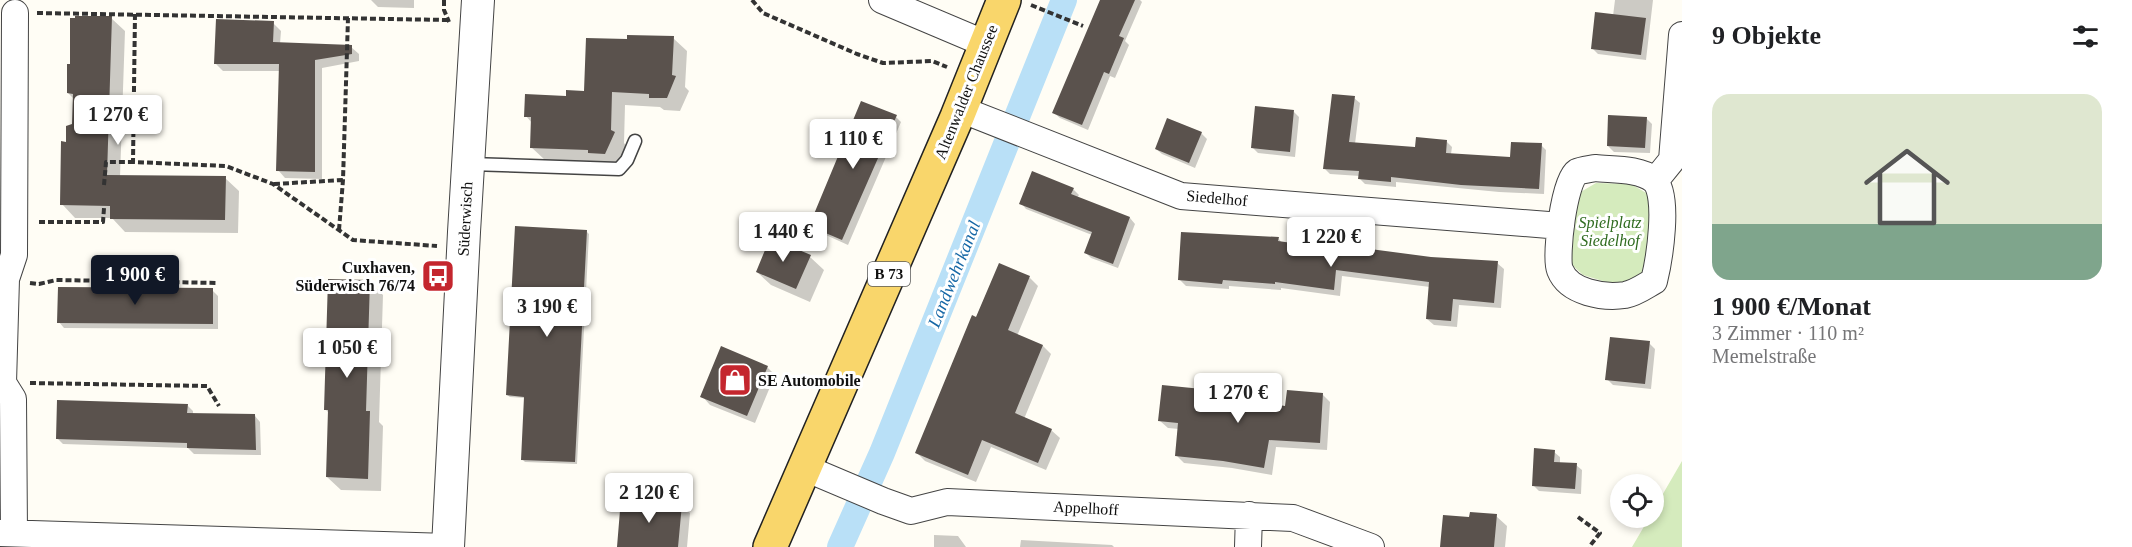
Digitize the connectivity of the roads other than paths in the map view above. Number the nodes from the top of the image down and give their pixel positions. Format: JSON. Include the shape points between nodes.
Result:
{"nodes":[{"id":1,"x":478,"y":0,"type":"edge"},
{"id":2,"x":882,"y":0,"type":"edge"},
{"id":3,"x":1004,"y":0,"type":"edge"},
{"id":4,"x":15,"y":13,"type":"road end"},
{"id":5,"x":1682,"y":35,"type":"edge"},
{"id":6,"x":986,"y":44,"type":"junction"},
{"id":7,"x":960,"y":109,"type":"junction"},
{"id":8,"x":635,"y":141,"type":"dead end"},
{"id":9,"x":1677,"y":160,"type":"edge"},
{"id":10,"x":468,"y":164,"type":"junction"},
{"id":11,"x":1655,"y":181,"type":"junction"},
{"id":12,"x":1561,"y":226,"type":"junction"},
{"id":13,"x":805,"y":468,"type":"junction"},
{"id":14,"x":1249,"y":515,"type":"junction"},
{"id":15,"x":7,"y":533,"type":"edge"},
{"id":16,"x":448,"y":547,"type":"edge"},
{"id":17,"x":770,"y":547,"type":"edge"},
{"id":18,"x":1248,"y":547,"type":"edge"},
{"id":19,"x":1371,"y":547,"type":"edge"}],
"edges":[{"from":1,"to":10,"type":"street","name":"Süderwisch"},
{"from":2,"to":6,"type":"street"},
{"from":3,"to":6,"type":"main road","name":"Altenwalder Chaussee","number":"B 73"},
{"from":4,"to":15,"type":"street","via":[[14,255],[6,279],[3,383],[13,399]]},
{"from":5,"to":9,"type":"street"},
{"from":6,"to":7,"type":"main road","name":"Altenwalder Chaussee","number":"B 73"},
{"from":7,"to":12,"type":"street","name":"Siedelhof","via":[[1182,195]]},
{"from":7,"to":13,"type":"main road","name":"Altenwalder Chaussee","number":"B 73"},
{"from":8,"to":10,"type":"lane","via":[[619,169]]},
{"from":9,"to":11,"type":"street"},
{"from":10,"to":16,"type":"street","name":"Süderwisch"},
{"from":11,"to":12,"type":"street","via":[[1626,171],[1595,168],[1576,172],[1569,182]]},
{"from":11,"to":12,"type":"street","via":[[1663,221],[1659,263],[1654,281],[1638,291],[1600,294],[1580,290],[1567,282],[1559,268]]},
{"from":13,"to":14,"type":"street","name":"Appelhoff","via":[[911,511],[946,502]]},
{"from":13,"to":17,"type":"main road","name":"Altenwalder Chaussee","number":"B 73"},
{"from":14,"to":18,"type":"street"},
{"from":14,"to":19,"type":"street","name":"Appelhoff","via":[[1293,518]]},
{"from":15,"to":16,"type":"street"}]}
